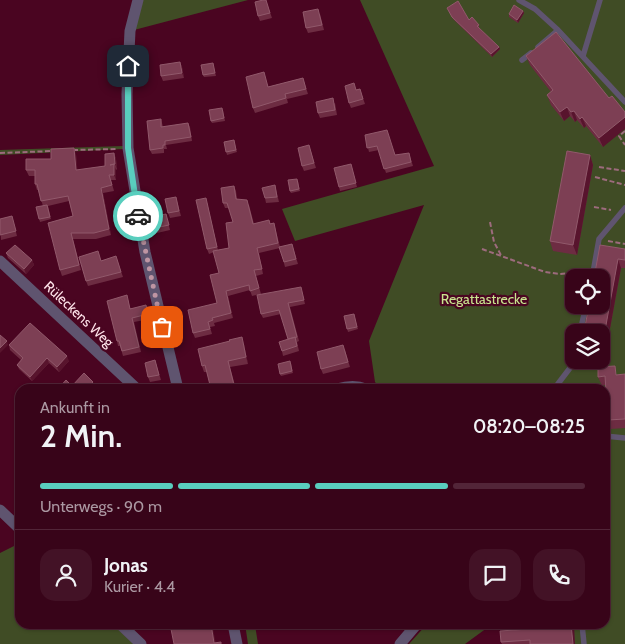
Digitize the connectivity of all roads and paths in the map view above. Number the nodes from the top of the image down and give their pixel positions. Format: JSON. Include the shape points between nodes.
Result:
{"nodes":[{"id":1,"x":138,"y":0,"type":"edge"},
{"id":2,"x":519,"y":0,"type":"edge"},
{"id":3,"x":600,"y":0,"type":"edge"},
{"id":4,"x":558,"y":30,"type":"junction"},
{"id":5,"x":583,"y":56,"type":"junction"},
{"id":6,"x":522,"y":60,"type":"dead end"},
{"id":7,"x":625,"y":102,"type":"edge"},
{"id":8,"x":625,"y":131,"type":"edge"},
{"id":9,"x":625,"y":145,"type":"edge"},
{"id":10,"x":128,"y":148,"type":"junction"},
{"id":11,"x":69,"y":150,"type":"edge"},
{"id":12,"x":59,"y":151,"type":"edge"},
{"id":13,"x":0,"y":153,"type":"edge"},
{"id":14,"x":599,"y":167,"type":"dead end"},
{"id":15,"x":625,"y":171,"type":"edge"},
{"id":16,"x":595,"y":178,"type":"dead end"},
{"id":17,"x":625,"y":184,"type":"edge"},
{"id":18,"x":594,"y":207,"type":"dead end"},
{"id":19,"x":623,"y":210,"type":"edge"},
{"id":20,"x":490,"y":222,"type":"dead end"},
{"id":21,"x":599,"y":239,"type":"junction"},
{"id":22,"x":625,"y":244,"type":"edge"},
{"id":23,"x":482,"y":249,"type":"dead end"},
{"id":24,"x":502,"y":257,"type":"junction"},
{"id":25,"x":0,"y":261,"type":"edge"},
{"id":26,"x":593,"y":269,"type":"edge"},
{"id":27,"x":565,"y":274,"type":"edge"},
{"id":28,"x":569,"y":369,"type":"edge"},
{"id":29,"x":132,"y":384,"type":"edge"},
{"id":30,"x":177,"y":384,"type":"edge"},
{"id":31,"x":558,"y":384,"type":"edge"},
{"id":32,"x":610,"y":436,"type":"edge"},
{"id":33,"x":625,"y":438,"type":"edge"},
{"id":34,"x":0,"y":510,"type":"edge"},
{"id":35,"x":15,"y":524,"type":"edge"},
{"id":36,"x":125,"y":629,"type":"edge"},
{"id":37,"x":235,"y":629,"type":"edge"},
{"id":38,"x":413,"y":629,"type":"edge"},
{"id":39,"x":582,"y":629,"type":"edge"},
{"id":40,"x":141,"y":644,"type":"edge"},
{"id":41,"x":237,"y":644,"type":"edge"},
{"id":42,"x":400,"y":644,"type":"edge"},
{"id":43,"x":584,"y":644,"type":"edge"}],
"edges":[{"from":1,"to":10,"type":"street","via":[[130,31]]},
{"from":2,"to":4,"type":"lane"},
{"from":3,"to":5,"type":"lane"},
{"from":4,"to":5,"type":"lane"},
{"from":4,"to":6,"type":"lane"},
{"from":5,"to":7,"type":"lane"},
{"from":8,"to":9,"type":"path","via":[[619,136]]},
{"from":10,"to":11,"type":"path"},
{"from":10,"to":30,"type":"street","via":[[145,252]]},
{"from":12,"to":13,"type":"path"},
{"from":14,"to":15,"type":"path"},
{"from":16,"to":17,"type":"path"},
{"from":18,"to":19,"type":"path"},
{"from":19,"to":21,"type":"lane"},
{"from":20,"to":24,"type":"path","via":[[494,242]]},
{"from":21,"to":22,"type":"path"},
{"from":21,"to":26,"type":"lane"},
{"from":23,"to":24,"type":"path"},
{"from":24,"to":27,"type":"path"},
{"from":25,"to":29,"type":"street","name":"Rüleckens Weg"},
{"from":28,"to":31,"type":"lane"},
{"from":32,"to":33,"type":"lane"},
{"from":34,"to":35,"type":"street"},
{"from":36,"to":40,"type":"street"},
{"from":37,"to":41,"type":"street"},
{"from":38,"to":42,"type":"street"},
{"from":39,"to":43,"type":"lane"}]}
